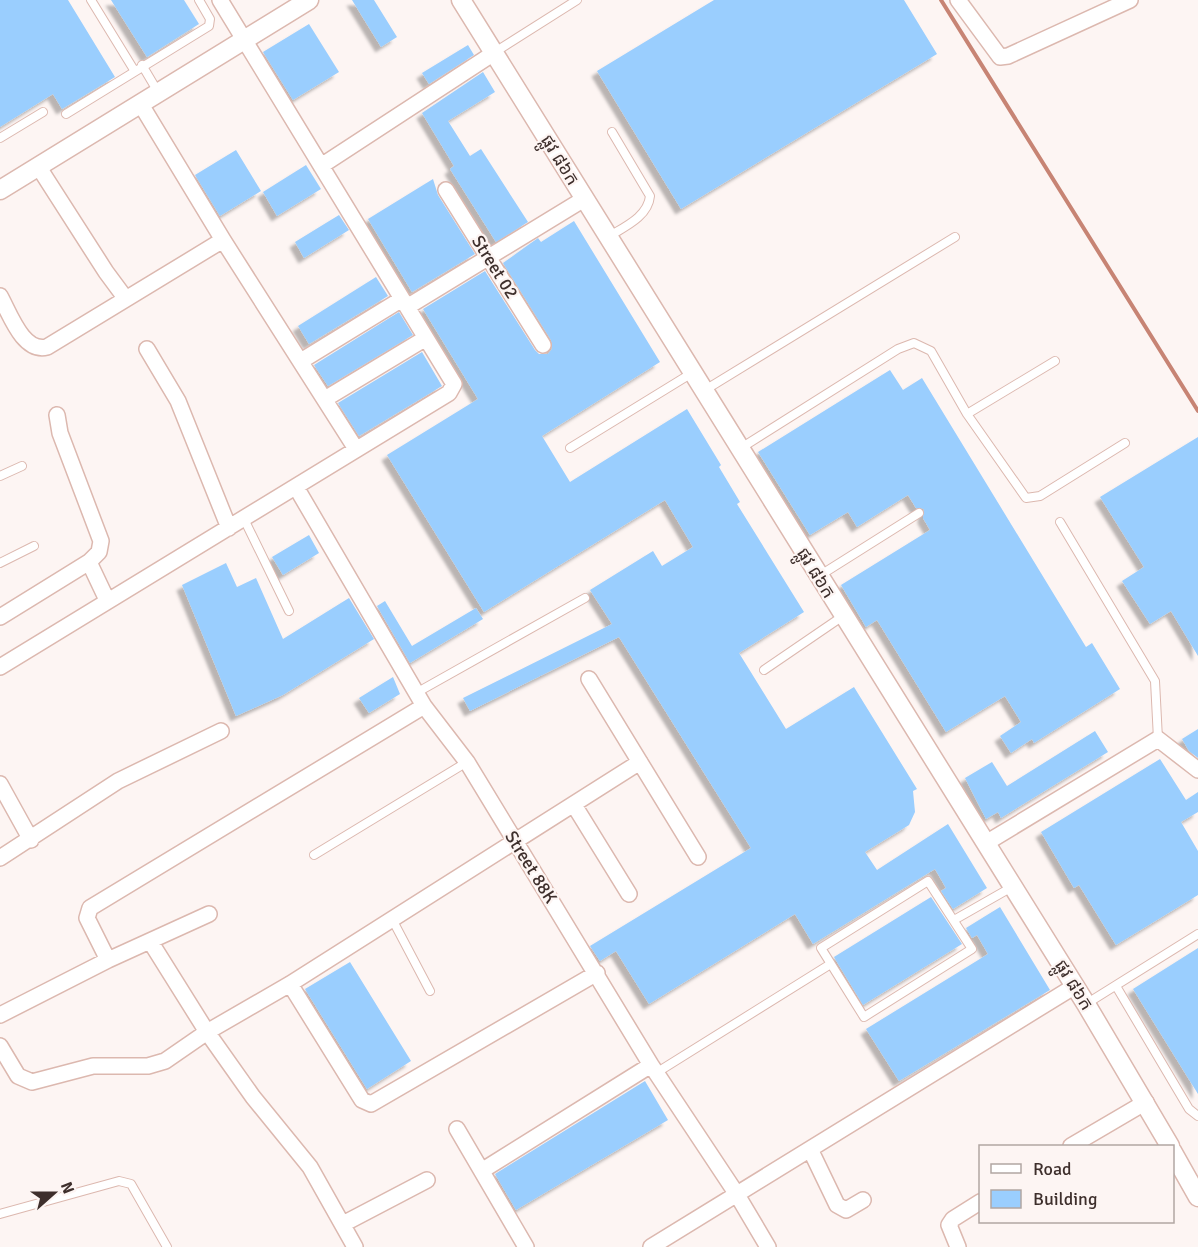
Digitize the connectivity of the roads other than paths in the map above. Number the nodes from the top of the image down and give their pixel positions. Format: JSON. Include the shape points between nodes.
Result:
{"nodes":[{"id":1,"x":91,"y":0,"type":"edge"},
{"id":2,"x":199,"y":0,"type":"edge"},
{"id":3,"x":220,"y":0,"type":"edge"},
{"id":4,"x":309,"y":0,"type":"edge"},
{"id":5,"x":461,"y":0,"type":"edge"},
{"id":6,"x":577,"y":0,"type":"edge"},
{"id":7,"x":958,"y":0,"type":"edge"},
{"id":8,"x":1130,"y":0,"type":"edge"},
{"id":9,"x":244,"y":40,"type":"junction"},
{"id":10,"x":494,"y":53,"type":"junction"},
{"id":11,"x":142,"y":65,"type":"junction"},
{"id":12,"x":134,"y":70,"type":"junction"},
{"id":13,"x":158,"y":92,"type":"junction"},
{"id":14,"x":140,"y":103,"type":"junction"},
{"id":15,"x":43,"y":112,"type":"dead end"},
{"id":16,"x":66,"y":114,"type":"dead end"},
{"id":17,"x":612,"y":132,"type":"dead end"},
{"id":18,"x":0,"y":138,"type":"edge"},
{"id":19,"x":38,"y":166,"type":"junction"},
{"id":20,"x":321,"y":166,"type":"junction"},
{"id":21,"x":0,"y":190,"type":"edge"},
{"id":22,"x":446,"y":190,"type":"dead end"},
{"id":23,"x":584,"y":199,"type":"junction"},
{"id":24,"x":608,"y":237,"type":"junction"},
{"id":25,"x":955,"y":237,"type":"dead end"},
{"id":26,"x":223,"y":240,"type":"junction"},
{"id":27,"x":488,"y":257,"type":"junction"},
{"id":28,"x":0,"y":296,"type":"edge"},
{"id":29,"x":126,"y":299,"type":"junction"},
{"id":30,"x":405,"y":303,"type":"junction"},
{"id":31,"x":426,"y":338,"type":"junction"},
{"id":32,"x":543,"y":345,"type":"dead end"},
{"id":33,"x":147,"y":349,"type":"dead end"},
{"id":34,"x":301,"y":361,"type":"junction"},
{"id":35,"x":1055,"y":361,"type":"dead end"},
{"id":36,"x":692,"y":373,"type":"junction"},
{"id":37,"x":704,"y":391,"type":"junction"},
{"id":38,"x":325,"y":399,"type":"junction"},
{"id":39,"x":967,"y":414,"type":"junction"},
{"id":40,"x":57,"y":415,"type":"dead end"},
{"id":41,"x":1125,"y":443,"type":"dead end"},
{"id":42,"x":570,"y":448,"type":"dead end"},
{"id":43,"x":356,"y":449,"type":"junction"},
{"id":44,"x":739,"y":449,"type":"junction"},
{"id":45,"x":22,"y":466,"type":"dead end"},
{"id":46,"x":0,"y":476,"type":"edge"},
{"id":47,"x":296,"y":487,"type":"junction"},
{"id":48,"x":919,"y":513,"type":"dead end"},
{"id":49,"x":244,"y":519,"type":"junction"},
{"id":50,"x":1060,"y":522,"type":"dead end"},
{"id":51,"x":229,"y":528,"type":"junction"},
{"id":52,"x":34,"y":546,"type":"dead end"},
{"id":53,"x":89,"y":562,"type":"junction"},
{"id":54,"x":0,"y":563,"type":"edge"},
{"id":55,"x":818,"y":576,"type":"junction"},
{"id":56,"x":585,"y":598,"type":"dead end"},
{"id":57,"x":107,"y":600,"type":"junction"},
{"id":58,"x":289,"y":611,"type":"dead end"},
{"id":59,"x":843,"y":616,"type":"junction"},
{"id":60,"x":0,"y":617,"type":"edge"},
{"id":61,"x":0,"y":667,"type":"edge"},
{"id":62,"x":764,"y":670,"type":"dead end"},
{"id":63,"x":589,"y":679,"type":"dead end"},
{"id":64,"x":420,"y":699,"type":"junction"},
{"id":65,"x":221,"y":731,"type":"dead end"},
{"id":66,"x":1158,"y":739,"type":"junction"},
{"id":67,"x":467,"y":762,"type":"junction"},
{"id":68,"x":640,"y":762,"type":"junction"},
{"id":69,"x":1198,"y":770,"type":"edge"},
{"id":70,"x":0,"y":784,"type":"edge"},
{"id":71,"x":574,"y":805,"type":"junction"},
{"id":72,"x":31,"y":840,"type":"junction"},
{"id":73,"x":516,"y":842,"type":"junction"},
{"id":74,"x":986,"y":843,"type":"junction"},
{"id":75,"x":315,"y":855,"type":"dead end"},
{"id":76,"x":698,"y":856,"type":"dead end"},
{"id":77,"x":0,"y":858,"type":"edge"},
{"id":78,"x":1013,"y":886,"type":"junction"},
{"id":79,"x":628,"y":894,"type":"dead end"},
{"id":80,"x":209,"y":914,"type":"dead end"},
{"id":81,"x":392,"y":920,"type":"junction"},
{"id":82,"x":954,"y":921,"type":"junction"},
{"id":83,"x":1198,"y":934,"type":"edge"},
{"id":84,"x":150,"y":942,"type":"junction"},
{"id":85,"x":108,"y":960,"type":"junction"},
{"id":86,"x":829,"y":965,"type":"junction"},
{"id":87,"x":597,"y":973,"type":"junction"},
{"id":88,"x":290,"y":984,"type":"junction"},
{"id":89,"x":1076,"y":986,"type":"junction"},
{"id":90,"x":1116,"y":986,"type":"junction"},
{"id":91,"x":430,"y":991,"type":"dead end"},
{"id":92,"x":1086,"y":1004,"type":"junction"},
{"id":93,"x":0,"y":1015,"type":"edge"},
{"id":94,"x":207,"y":1032,"type":"junction"},
{"id":95,"x":0,"y":1046,"type":"edge"},
{"id":96,"x":654,"y":1069,"type":"junction"},
{"id":97,"x":1146,"y":1102,"type":"junction"},
{"id":98,"x":1198,"y":1116,"type":"edge"},
{"id":99,"x":457,"y":1129,"type":"dead end"},
{"id":100,"x":1073,"y":1145,"type":"edge"},
{"id":101,"x":1169,"y":1145,"type":"edge"},
{"id":102,"x":810,"y":1149,"type":"junction"},
{"id":103,"x":1174,"y":1152,"type":"edge"},
{"id":104,"x":483,"y":1170,"type":"junction"},
{"id":105,"x":1193,"y":1178,"type":"edge"},
{"id":106,"x":427,"y":1180,"type":"dead end"},
{"id":107,"x":736,"y":1193,"type":"junction"},
{"id":108,"x":1198,"y":1197,"type":"edge"},
{"id":109,"x":863,"y":1200,"type":"dead end"},
{"id":110,"x":979,"y":1203,"type":"edge"},
{"id":111,"x":0,"y":1214,"type":"edge"},
{"id":112,"x":343,"y":1224,"type":"junction"},
{"id":113,"x":167,"y":1247,"type":"edge"},
{"id":114,"x":355,"y":1247,"type":"edge"},
{"id":115,"x":526,"y":1247,"type":"edge"},
{"id":116,"x":651,"y":1247,"type":"edge"},
{"id":117,"x":768,"y":1247,"type":"edge"},
{"id":118,"x":958,"y":1247,"type":"edge"}],
"edges":[{"from":1,"to":12,"type":"lane"},
{"from":2,"to":11,"type":"lane","via":[[210,19],[209,26]]},
{"from":3,"to":9,"type":"street"},
{"from":4,"to":9,"type":"street"},
{"from":5,"to":10,"type":"street","name":"ផ្លូវ ៨៦ក"},
{"from":6,"to":10,"type":"lane"},
{"from":7,"to":8,"type":"street","via":[[1000,57]]},
{"from":9,"to":13,"type":"street"},
{"from":9,"to":20,"type":"street"},
{"from":10,"to":20,"type":"street"},
{"from":10,"to":23,"type":"street","name":"ផ្លូវ ៨៦ក"},
{"from":11,"to":12,"type":"lane"},
{"from":11,"to":13,"type":"lane"},
{"from":12,"to":16,"type":"lane"},
{"from":13,"to":14,"type":"street"},
{"from":14,"to":19,"type":"street"},
{"from":14,"to":26,"type":"street"},
{"from":15,"to":18,"type":"lane"},
{"from":17,"to":24,"type":"lane","via":[[650,196],[639,217]]},
{"from":19,"to":21,"type":"street"},
{"from":19,"to":29,"type":"street"},
{"from":20,"to":30,"type":"street"},
{"from":22,"to":27,"type":"street","name":"Street 02"},
{"from":23,"to":24,"type":"street","name":"ផ្លូវ ៨៦ក"},
{"from":23,"to":27,"type":"street"},
{"from":24,"to":36,"type":"street","name":"ផ្លូវ ៨៦ក"},
{"from":25,"to":37,"type":"lane"},
{"from":26,"to":29,"type":"street"},
{"from":26,"to":34,"type":"street"},
{"from":27,"to":30,"type":"street"},
{"from":27,"to":32,"type":"street","name":"Street 02"},
{"from":28,"to":29,"type":"street","via":[[30,345],[39,349]]},
{"from":30,"to":31,"type":"street"},
{"from":30,"to":34,"type":"street"},
{"from":31,"to":38,"type":"street"},
{"from":31,"to":43,"type":"street","via":[[454,384],[449,393]]},
{"from":33,"to":51,"type":"street","via":[[178,401]]},
{"from":34,"to":38,"type":"street"},
{"from":35,"to":39,"type":"lane"},
{"from":36,"to":37,"type":"street","name":"ផ្លូវ ៨៦ក"},
{"from":36,"to":42,"type":"lane"},
{"from":37,"to":44,"type":"street","name":"ផ្លូវ ៨៦ក"},
{"from":38,"to":43,"type":"street"},
{"from":39,"to":41,"type":"lane","via":[[1026,498],[1040,496]]},
{"from":39,"to":44,"type":"lane","via":[[931,351],[914,343],[898,349]]},
{"from":40,"to":53,"type":"street","via":[[60,433],[101,541],[99,552]]},
{"from":43,"to":47,"type":"street"},
{"from":44,"to":55,"type":"street","name":"ផ្លូវ ៨៦ក"},
{"from":45,"to":46,"type":"lane"},
{"from":47,"to":49,"type":"street"},
{"from":47,"to":64,"type":"street","name":"Street 88K"},
{"from":48,"to":55,"type":"lane"},
{"from":49,"to":51,"type":"street"},
{"from":49,"to":58,"type":"lane"},
{"from":50,"to":66,"type":"lane","via":[[1155,681]]},
{"from":51,"to":57,"type":"street"},
{"from":52,"to":54,"type":"lane"},
{"from":53,"to":57,"type":"street"},
{"from":53,"to":60,"type":"street"},
{"from":55,"to":59,"type":"street","name":"ផ្លូវ ៨៦ក"},
{"from":56,"to":64,"type":"lane"},
{"from":57,"to":61,"type":"street"},
{"from":59,"to":62,"type":"lane"},
{"from":59,"to":74,"type":"street","name":"ផ្លូវ ៨៦ក"},
{"from":63,"to":68,"type":"street"},
{"from":64,"to":67,"type":"street","name":"Street 88K"},
{"from":64,"to":85,"type":"street","via":[[90,908],[87,918]]},
{"from":65,"to":72,"type":"street","via":[[118,781]]},
{"from":66,"to":69,"type":"street"},
{"from":66,"to":74,"type":"street"},
{"from":67,"to":73,"type":"street","name":"Street 88K"},
{"from":67,"to":75,"type":"lane"},
{"from":68,"to":71,"type":"street"},
{"from":68,"to":76,"type":"street"},
{"from":70,"to":72,"type":"street"},
{"from":71,"to":73,"type":"street"},
{"from":71,"to":79,"type":"street"},
{"from":72,"to":77,"type":"street"},
{"from":73,"to":81,"type":"street"},
{"from":73,"to":87,"type":"street","name":"Street 88K"},
{"from":74,"to":78,"type":"street","name":"ផ្លូវ ៨៦ក"},
{"from":78,"to":82,"type":"lane"},
{"from":78,"to":89,"type":"street","name":"ផ្លូវ ៨៦ក"},
{"from":80,"to":84,"type":"street"},
{"from":81,"to":88,"type":"street"},
{"from":81,"to":91,"type":"lane"},
{"from":82,"to":86,"type":"lane","via":[[926,882],[823,947],[821,951]]},
{"from":82,"to":86,"type":"lane","via":[[970,951],[867,1016],[862,1016]]},
{"from":83,"to":90,"type":"lane"},
{"from":84,"to":85,"type":"street"},
{"from":84,"to":94,"type":"street"},
{"from":85,"to":93,"type":"street"},
{"from":86,"to":96,"type":"lane"},
{"from":87,"to":88,"type":"street","via":[[371,1104],[362,1100]]},
{"from":87,"to":96,"type":"street","name":"Street 88K"},
{"from":88,"to":94,"type":"street"},
{"from":89,"to":92,"type":"street","name":"ផ្លូវ ៨៦ក"},
{"from":89,"to":102,"type":"street"},
{"from":90,"to":92,"type":"lane"},
{"from":90,"to":98,"type":"lane","via":[[1189,1109]]},
{"from":92,"to":97,"type":"street","name":"ផ្លូវ ៨៦ក"},
{"from":94,"to":95,"type":"street","via":[[165,1061],[148,1066],[93,1066],[32,1082],[18,1076]]},
{"from":94,"to":112,"type":"street","via":[[310,1167]]},
{"from":96,"to":104,"type":"street"},
{"from":96,"to":107,"type":"street","name":"Street 88K"},
{"from":97,"to":100,"type":"street"},
{"from":97,"to":101,"type":"street","name":"ផ្លូវ ៨៦ក"},
{"from":99,"to":104,"type":"street"},
{"from":102,"to":107,"type":"street"},
{"from":102,"to":109,"type":"street","via":[[837,1205],[846,1210]]},
{"from":103,"to":105,"type":"street"},
{"from":104,"to":115,"type":"street"},
{"from":105,"to":108,"type":"street"},
{"from":106,"to":112,"type":"street"},
{"from":107,"to":116,"type":"street"},
{"from":107,"to":117,"type":"street","name":"Street 88K"},
{"from":110,"to":118,"type":"street","via":[[949,1225]]},
{"from":111,"to":113,"type":"lane","via":[[119,1181],[131,1184]]},
{"from":112,"to":114,"type":"street"}]}
